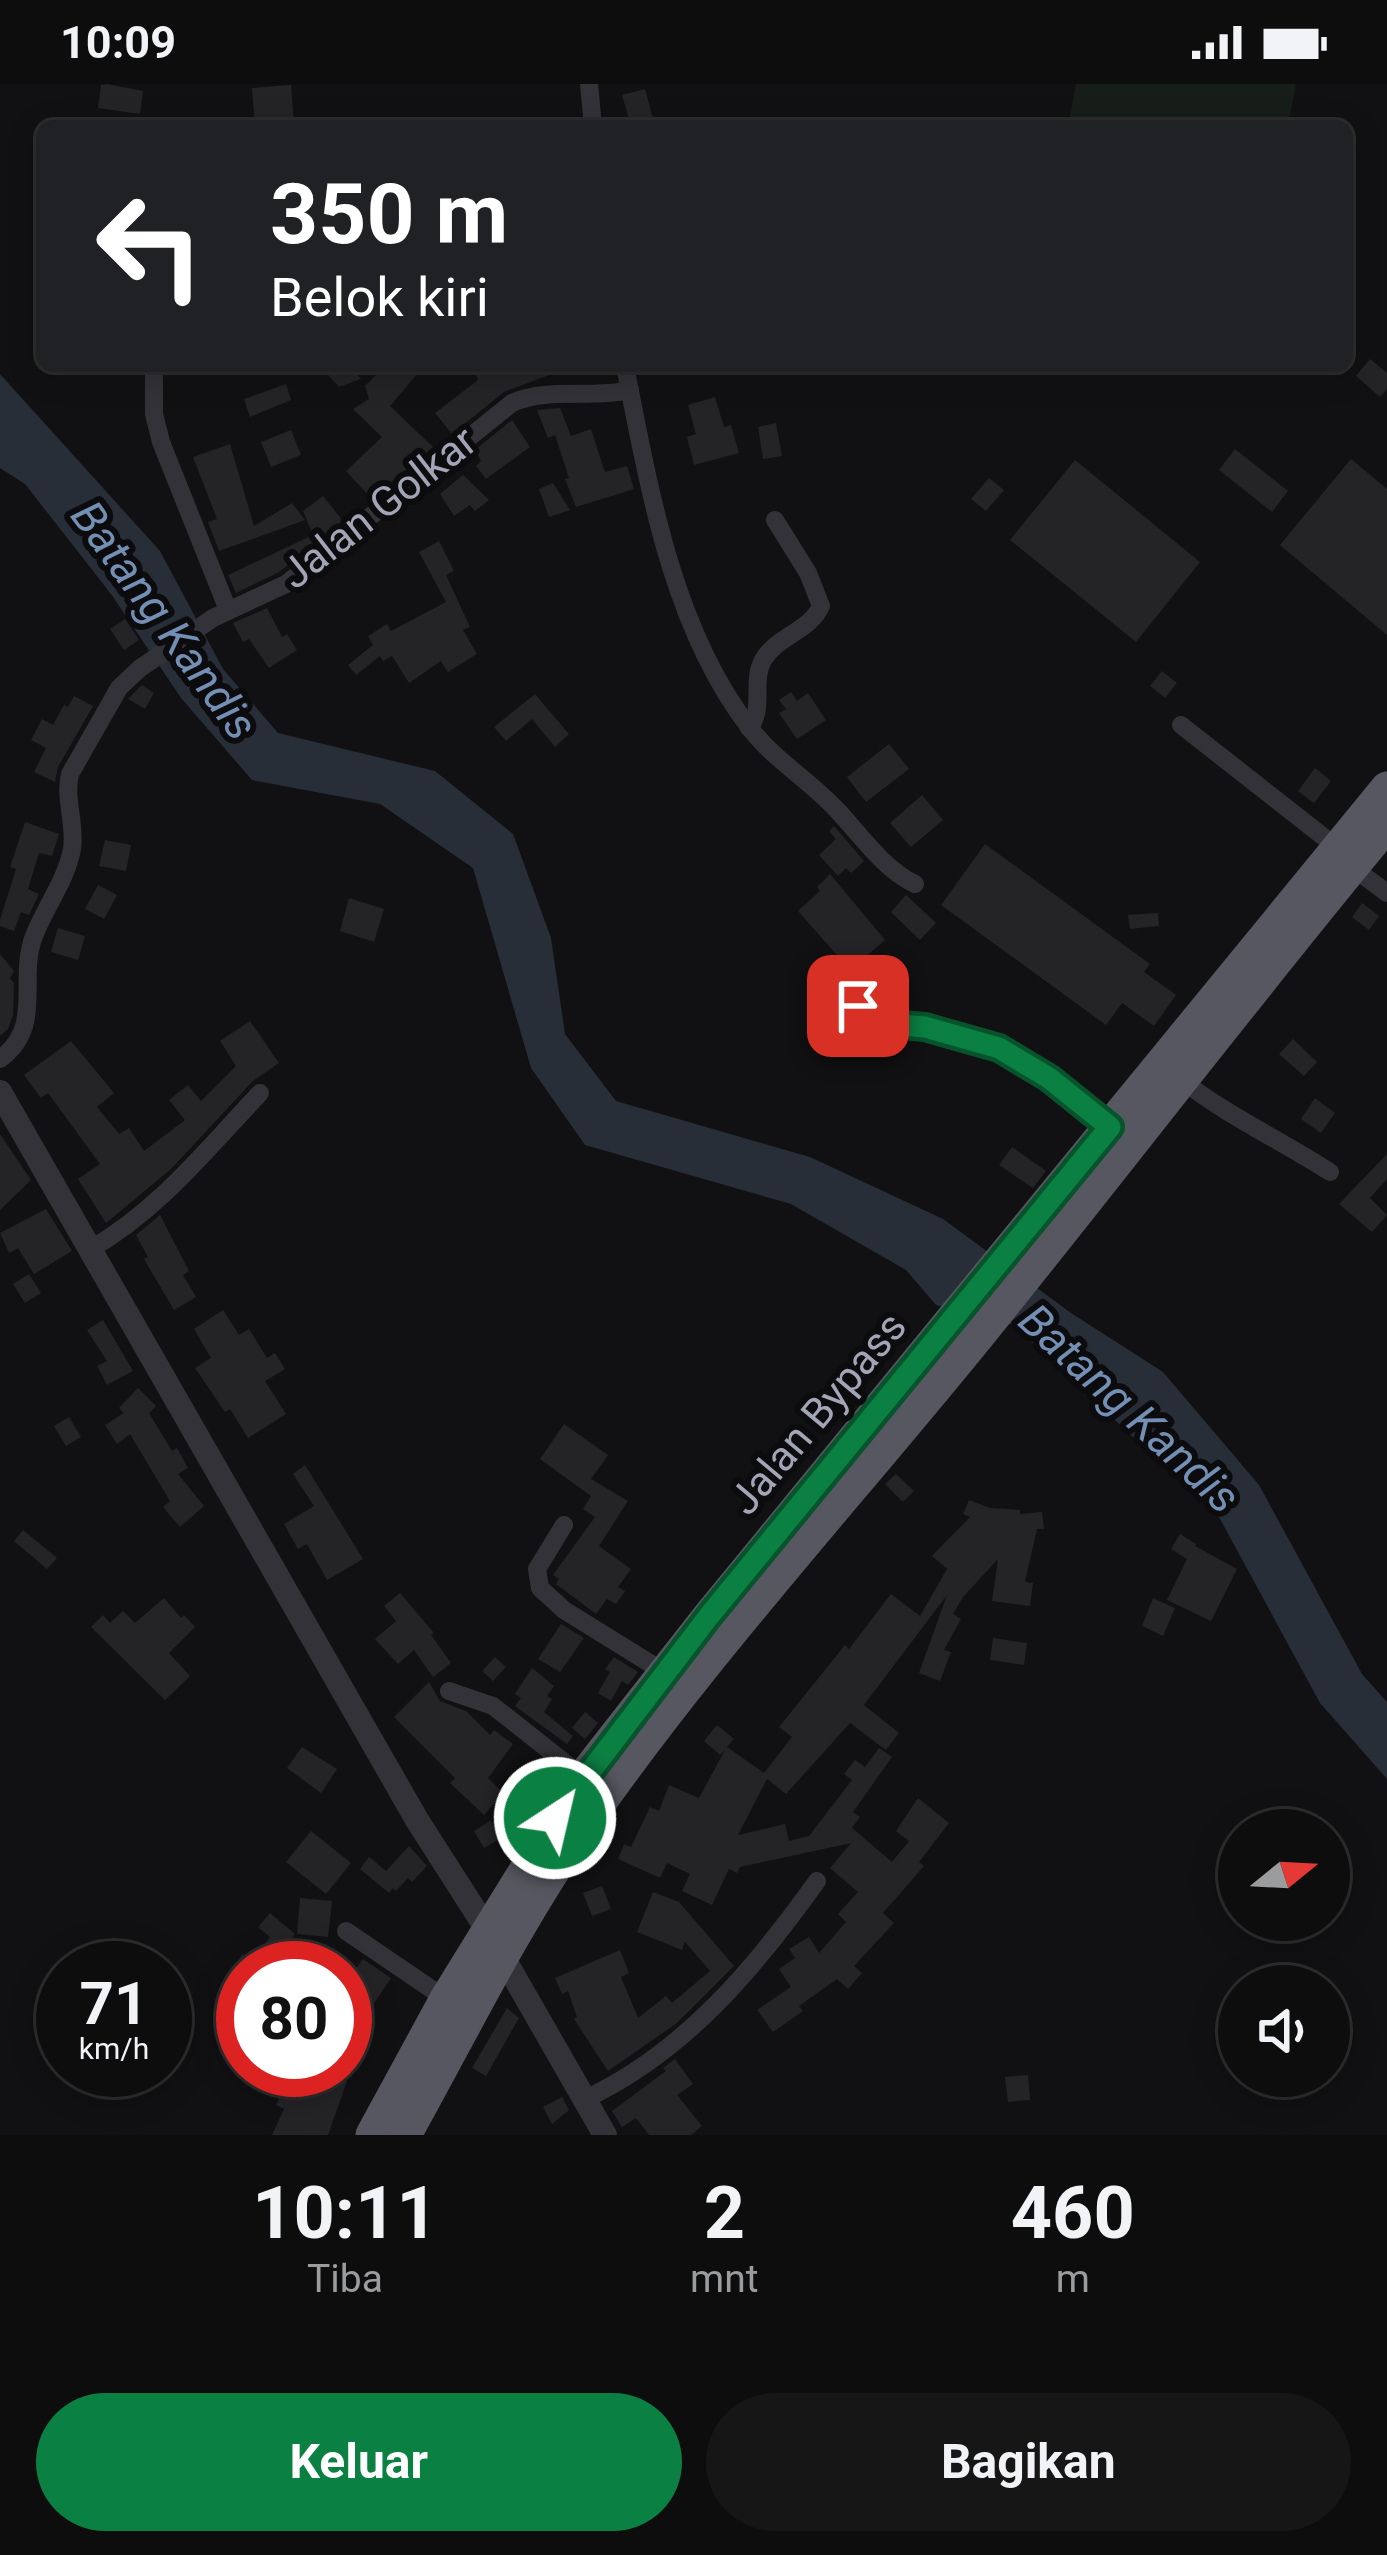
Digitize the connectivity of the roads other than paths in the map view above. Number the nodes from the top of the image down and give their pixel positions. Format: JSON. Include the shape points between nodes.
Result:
{"nodes":[{"id":1,"x":589,"y":84,"type":"edge"},
{"id":2,"x":592,"y":120,"type":"edge"},
{"id":3,"x":154,"y":372,"type":"edge"},
{"id":4,"x":626,"y":372,"type":"edge"},
{"id":5,"x":630,"y":390,"type":"junction"},
{"id":6,"x":775,"y":520,"type":"dead end"},
{"id":7,"x":220,"y":614,"type":"junction"},
{"id":8,"x":1181,"y":725,"type":"dead end"},
{"id":9,"x":749,"y":728,"type":"junction"},
{"id":10,"x":1387,"y":788,"type":"edge"},
{"id":11,"x":1387,"y":825,"type":"edge"},
{"id":12,"x":1346,"y":858,"type":"junction"},
{"id":13,"x":915,"y":884,"type":"dead end"},
{"id":14,"x":1387,"y":893,"type":"edge"},
{"id":15,"x":854,"y":985,"type":"dead end"},
{"id":16,"x":0,"y":1058,"type":"edge"},
{"id":17,"x":1183,"y":1081,"type":"junction"},
{"id":18,"x":260,"y":1093,"type":"dead end"},
{"id":19,"x":4,"y":1107,"type":"edge"},
{"id":20,"x":1110,"y":1127,"type":"junction"},
{"id":21,"x":1330,"y":1172,"type":"dead end"},
{"id":22,"x":89,"y":1250,"type":"junction"},
{"id":23,"x":1030,"y":1250,"type":"junction"},
{"id":24,"x":564,"y":1525,"type":"dead end"},
{"id":25,"x":719,"y":1624,"type":"junction"},
{"id":26,"x":664,"y":1672,"type":"junction"},
{"id":27,"x":448,"y":1690,"type":"dead end"},
{"id":28,"x":583,"y":1777,"type":"junction"},
{"id":29,"x":817,"y":1881,"type":"dead end"},
{"id":30,"x":346,"y":1931,"type":"dead end"},
{"id":31,"x":496,"y":1944,"type":"junction"},
{"id":32,"x":446,"y":1999,"type":"junction"},
{"id":33,"x":585,"y":2099,"type":"junction"},
{"id":34,"x":372,"y":2135,"type":"edge"},
{"id":35,"x":405,"y":2135,"type":"edge"},
{"id":36,"x":605,"y":2135,"type":"edge"}],
"edges":[{"from":1,"to":2,"type":"street"},
{"from":3,"to":7,"type":"street","via":[[160,442]]},
{"from":4,"to":5,"type":"street"},
{"from":5,"to":7,"type":"street","name":"Jalan Golkar","via":[[512,403],[286,584]]},
{"from":5,"to":9,"type":"street","via":[[674,572],[718,679]]},
{"from":6,"to":9,"type":"street","via":[[821,606],[764,660]]},
{"from":7,"to":16,"type":"street","name":"Jalan Golkar","via":[[119,688],[70,774],[71,854],[30,949],[24,1031]]},
{"from":8,"to":12,"type":"street"},
{"from":9,"to":13,"type":"street"},
{"from":10,"to":12,"type":"highway","name":"Jalan Bypass"},
{"from":11,"to":12,"type":"highway","name":"Jalan Bypass"},
{"from":12,"to":14,"type":"street"},
{"from":12,"to":17,"type":"highway","name":"Jalan Bypass"},
{"from":12,"to":20,"type":"highway","name":"Jalan Bypass","via":[[1286,909]]},
{"from":15,"to":20,"type":"street","via":[[868,1017],[999,1048]]},
{"from":17,"to":21,"type":"street"},
{"from":17,"to":23,"type":"highway","name":"Jalan Bypass"},
{"from":18,"to":22,"type":"street","via":[[163,1197]]},
{"from":19,"to":22,"type":"street"},
{"from":20,"to":23,"type":"highway","name":"Jalan Bypass"},
{"from":22,"to":31,"type":"street"},
{"from":23,"to":25,"type":"highway","name":"Jalan Bypass"},
{"from":24,"to":26,"type":"street","via":[[537,1568],[539,1588]]},
{"from":25,"to":26,"type":"highway","name":"Jalan Bypass"},
{"from":25,"to":31,"type":"highway","name":"Jalan Bypass"},
{"from":26,"to":28,"type":"highway","name":"Jalan Bypass"},
{"from":27,"to":28,"type":"street","via":[[493,1706]]},
{"from":28,"to":31,"type":"highway","name":"Jalan Bypass"},
{"from":29,"to":33,"type":"street","via":[[688,2033]]},
{"from":30,"to":32,"type":"street"},
{"from":31,"to":32,"type":"highway","name":"Jalan Bypass"},
{"from":31,"to":33,"type":"street"},
{"from":31,"to":35,"type":"highway","name":"Jalan Bypass"},
{"from":32,"to":34,"type":"highway","name":"Jalan Bypass"},
{"from":33,"to":36,"type":"street"}]}
